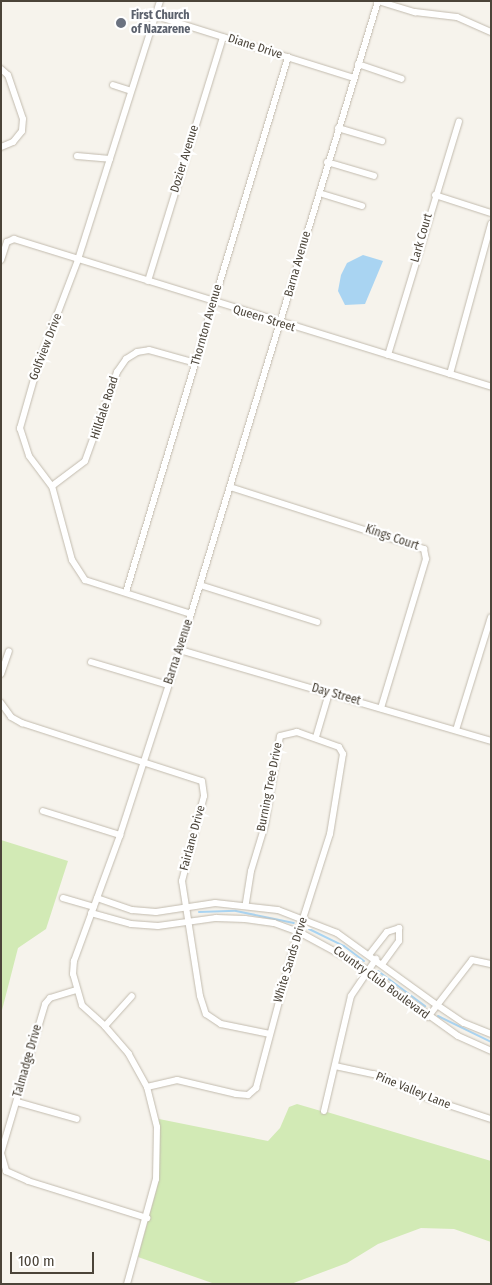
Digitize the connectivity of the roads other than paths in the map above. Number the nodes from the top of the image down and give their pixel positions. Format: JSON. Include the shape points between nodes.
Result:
{"nodes":[{"id":1,"x":160,"y":1,"type":"edge"},
{"id":2,"x":378,"y":1,"type":"edge"},
{"id":3,"x":156,"y":16,"type":"junction"},
{"id":4,"x":491,"y":32,"type":"edge"},
{"id":5,"x":223,"y":37,"type":"junction"},
{"id":6,"x":288,"y":57,"type":"junction"},
{"id":7,"x":358,"y":64,"type":"junction"},
{"id":8,"x":1,"y":70,"type":"edge"},
{"id":9,"x":354,"y":78,"type":"junction"},
{"id":10,"x":402,"y":79,"type":"dead end"},
{"id":11,"x":114,"y":85,"type":"dead end"},
{"id":12,"x":131,"y":91,"type":"junction"},
{"id":13,"x":459,"y":122,"type":"dead end"},
{"id":14,"x":338,"y":128,"type":"junction"},
{"id":15,"x":382,"y":141,"type":"dead end"},
{"id":16,"x":1,"y":147,"type":"edge"},
{"id":17,"x":77,"y":156,"type":"dead end"},
{"id":18,"x":110,"y":159,"type":"junction"},
{"id":19,"x":327,"y":162,"type":"junction"},
{"id":20,"x":374,"y":176,"type":"dead end"},
{"id":21,"x":318,"y":192,"type":"junction"},
{"id":22,"x":435,"y":195,"type":"junction"},
{"id":23,"x":362,"y":206,"type":"dead end"},
{"id":24,"x":491,"y":213,"type":"edge"},
{"id":25,"x":491,"y":224,"type":"edge"},
{"id":26,"x":1,"y":260,"type":"edge"},
{"id":27,"x":78,"y":260,"type":"junction"},
{"id":28,"x":148,"y":281,"type":"junction"},
{"id":29,"x":213,"y":303,"type":"junction"},
{"id":30,"x":281,"y":324,"type":"junction"},
{"id":31,"x":388,"y":355,"type":"junction"},
{"id":32,"x":196,"y":363,"type":"junction"},
{"id":33,"x":450,"y":374,"type":"junction"},
{"id":34,"x":491,"y":387,"type":"edge"},
{"id":35,"x":52,"y":486,"type":"junction"},
{"id":36,"x":230,"y":487,"type":"junction"},
{"id":37,"x":200,"y":584,"type":"junction"},
{"id":38,"x":126,"y":592,"type":"junction"},
{"id":39,"x":191,"y":614,"type":"junction"},
{"id":40,"x":491,"y":617,"type":"edge"},
{"id":41,"x":318,"y":622,"type":"dead end"},
{"id":42,"x":180,"y":650,"type":"junction"},
{"id":43,"x":9,"y":651,"type":"dead end"},
{"id":44,"x":90,"y":662,"type":"dead end"},
{"id":45,"x":1,"y":674,"type":"edge"},
{"id":46,"x":168,"y":686,"type":"junction"},
{"id":47,"x":329,"y":693,"type":"junction"},
{"id":48,"x":1,"y":703,"type":"edge"},
{"id":49,"x":381,"y":708,"type":"junction"},
{"id":50,"x":456,"y":730,"type":"junction"},
{"id":51,"x":316,"y":737,"type":"junction"},
{"id":52,"x":491,"y":741,"type":"edge"},
{"id":53,"x":143,"y":761,"type":"junction"},
{"id":54,"x":43,"y":811,"type":"dead end"},
{"id":55,"x":120,"y":835,"type":"junction"},
{"id":56,"x":63,"y":898,"type":"dead end"},
{"id":57,"x":97,"y":898,"type":"junction"},
{"id":58,"x":246,"y":904,"type":"junction"},
{"id":59,"x":184,"y":907,"type":"junction"},
{"id":60,"x":93,"y":910,"type":"junction"},
{"id":61,"x":303,"y":919,"type":"junction"},
{"id":62,"x":186,"y":921,"type":"junction"},
{"id":63,"x":299,"y":932,"type":"junction"},
{"id":64,"x":369,"y":955,"type":"junction"},
{"id":65,"x":376,"y":960,"type":"junction"},
{"id":66,"x":382,"y":964,"type":"junction"},
{"id":67,"x":491,"y":964,"type":"edge"},
{"id":68,"x":367,"y":970,"type":"junction"},
{"id":69,"x":76,"y":990,"type":"junction"},
{"id":70,"x":132,"y":996,"type":"dead end"},
{"id":71,"x":437,"y":1005,"type":"junction"},
{"id":72,"x":428,"y":1017,"type":"junction"},
{"id":73,"x":105,"y":1026,"type":"junction"},
{"id":74,"x":270,"y":1034,"type":"junction"},
{"id":75,"x":491,"y":1034,"type":"edge"},
{"id":76,"x":491,"y":1050,"type":"edge"},
{"id":77,"x":335,"y":1066,"type":"junction"},
{"id":78,"x":147,"y":1087,"type":"junction"},
{"id":79,"x":17,"y":1102,"type":"junction"},
{"id":80,"x":324,"y":1112,"type":"dead end"},
{"id":81,"x":77,"y":1119,"type":"dead end"},
{"id":82,"x":491,"y":1119,"type":"edge"},
{"id":83,"x":1,"y":1153,"type":"edge"},
{"id":84,"x":147,"y":1218,"type":"junction"},
{"id":85,"x":127,"y":1284,"type":"edge"}],
"edges":[{"from":1,"to":3,"type":"street","name":"Golfview Drive"},
{"from":2,"to":4,"type":"street","via":[[414,12],[457,17]]},
{"from":2,"to":7,"type":"street","name":"Barna Avenue"},
{"from":3,"to":5,"type":"street","name":"Diane Drive"},
{"from":3,"to":12,"type":"street","name":"Golfview Drive"},
{"from":5,"to":6,"type":"street","name":"Diane Drive"},
{"from":5,"to":28,"type":"street","name":"Dozier Avenue"},
{"from":6,"to":9,"type":"street","name":"Diane Drive"},
{"from":6,"to":29,"type":"street","name":"Thornton Avenue"},
{"from":7,"to":9,"type":"street","name":"Barna Avenue"},
{"from":7,"to":10,"type":"street"},
{"from":8,"to":16,"type":"street","via":[[8,75],[23,119],[22,131],[13,142]]},
{"from":9,"to":14,"type":"street","name":"Barna Avenue"},
{"from":11,"to":12,"type":"street"},
{"from":12,"to":18,"type":"street","name":"Golfview Drive"},
{"from":13,"to":22,"type":"street","name":"Lark Court"},
{"from":14,"to":15,"type":"street"},
{"from":14,"to":19,"type":"street","name":"Barna Avenue"},
{"from":17,"to":18,"type":"street"},
{"from":18,"to":27,"type":"street","name":"Golfview Drive"},
{"from":19,"to":20,"type":"street"},
{"from":19,"to":21,"type":"street","name":"Barna Avenue"},
{"from":21,"to":23,"type":"street"},
{"from":21,"to":30,"type":"street","name":"Barna Avenue"},
{"from":22,"to":24,"type":"street"},
{"from":22,"to":31,"type":"street","name":"Lark Court"},
{"from":25,"to":33,"type":"street"},
{"from":26,"to":27,"type":"street","name":"Queen Street","via":[[10,240]]},
{"from":27,"to":28,"type":"street","name":"Queen Street"},
{"from":27,"to":35,"type":"street","name":"Golfview Drive","via":[[38,365],[21,422],[24,446]]},
{"from":28,"to":29,"type":"street","name":"Queen Street"},
{"from":29,"to":30,"type":"street","name":"Queen Street"},
{"from":29,"to":32,"type":"street","name":"Thornton Avenue"},
{"from":30,"to":31,"type":"street","name":"Queen Street"},
{"from":30,"to":36,"type":"street","name":"Barna Avenue"},
{"from":31,"to":33,"type":"street","name":"Queen Street"},
{"from":32,"to":35,"type":"street","name":"Hilldale Road","via":[[149,350],[137,352],[126,359],[117,372],[86,461]]},
{"from":32,"to":38,"type":"street","name":"Thornton Avenue"},
{"from":33,"to":34,"type":"street","name":"Queen Street"},
{"from":35,"to":38,"type":"street","name":"Golfview Drive","via":[[72,560],[85,580]]},
{"from":36,"to":37,"type":"street","name":"Barna Avenue"},
{"from":36,"to":49,"type":"street","name":"Kings Court","via":[[424,548],[426,559]]},
{"from":37,"to":39,"type":"street","name":"Barna Avenue"},
{"from":37,"to":41,"type":"street"},
{"from":38,"to":39,"type":"street","name":"Golfview Drive"},
{"from":39,"to":42,"type":"street","name":"Barna Avenue"},
{"from":40,"to":50,"type":"street"},
{"from":42,"to":46,"type":"street","name":"Barna Avenue"},
{"from":42,"to":47,"type":"street","name":"Day Street"},
{"from":43,"to":45,"type":"street"},
{"from":44,"to":46,"type":"street"},
{"from":46,"to":53,"type":"street","name":"Barna Avenue"},
{"from":47,"to":49,"type":"street","name":"Day Street"},
{"from":47,"to":51,"type":"street"},
{"from":48,"to":53,"type":"street","name":"Fairlane Drive","via":[[11,717],[22,723]]},
{"from":49,"to":50,"type":"street","name":"Day Street"},
{"from":50,"to":52,"type":"street","name":"Day Street"},
{"from":51,"to":58,"type":"street","name":"Burning Tree Drive","via":[[297,732],[280,736],[265,825],[251,871]]},
{"from":51,"to":61,"type":"street","name":"White Sands Drive","via":[[339,747],[343,754],[330,834]]},
{"from":53,"to":55,"type":"street","name":"Barna Avenue"},
{"from":53,"to":59,"type":"street","name":"Fairlane Drive","via":[[194,777],[203,784],[204,796],[184,866]]},
{"from":54,"to":55,"type":"street"},
{"from":55,"to":57,"type":"street","name":"Barna Avenue"},
{"from":56,"to":60,"type":"street","name":"Country Club Boulevard"},
{"from":57,"to":59,"type":"street","name":"Country Club Boulevard","via":[[132,910],[156,912]]},
{"from":57,"to":60,"type":"street","name":"Barna Avenue"},
{"from":58,"to":59,"type":"street","name":"Country Club Boulevard"},
{"from":58,"to":61,"type":"street","name":"Country Club Boulevard"},
{"from":59,"to":62,"type":"street","name":"Fairlane Drive"},
{"from":60,"to":62,"type":"street","name":"Country Club Boulevard","via":[[131,924],[158,926]]},
{"from":60,"to":69,"type":"street","name":"Barna Avenue","via":[[74,961]]},
{"from":61,"to":63,"type":"street","name":"White Sands Drive"},
{"from":61,"to":64,"type":"street","name":"Country Club Boulevard","via":[[337,933]]},
{"from":62,"to":63,"type":"street","name":"Country Club Boulevard","via":[[245,919],[274,923]]},
{"from":62,"to":74,"type":"street","name":"Fairlane Drive","via":[[206,1014],[221,1024]]},
{"from":63,"to":68,"type":"street","name":"Country Club Boulevard"},
{"from":63,"to":74,"type":"street","name":"White Sands Drive"},
{"from":64,"to":65,"type":"street","name":"Country Club Boulevard"},
{"from":64,"to":66,"type":"street","via":[[387,932],[399,928],[399,940]]},
{"from":65,"to":66,"type":"street","name":"Country Club Boulevard"},
{"from":65,"to":68,"type":"street"},
{"from":66,"to":71,"type":"street","name":"Country Club Boulevard"},
{"from":67,"to":71,"type":"street","via":[[472,960]]},
{"from":68,"to":72,"type":"street","name":"Country Club Boulevard"},
{"from":68,"to":77,"type":"street","via":[[351,996]]},
{"from":69,"to":73,"type":"street","name":"Barna Avenue","via":[[82,1005]]},
{"from":69,"to":79,"type":"street","name":"Talmadge Drive","via":[[50,998],[45,1004]]},
{"from":70,"to":73,"type":"street"},
{"from":71,"to":72,"type":"street"},
{"from":71,"to":75,"type":"street","name":"Country Club Boulevard","via":[[464,1023]]},
{"from":72,"to":76,"type":"street","name":"Country Club Boulevard","via":[[458,1036]]},
{"from":73,"to":78,"type":"street","name":"Barna Avenue","via":[[128,1054]]},
{"from":74,"to":78,"type":"street","name":"White Sands Drive","via":[[256,1088],[248,1095],[177,1080]]},
{"from":77,"to":80,"type":"street"},
{"from":77,"to":82,"type":"street","name":"Pine Valley Lane","via":[[374,1074],[430,1099]]},
{"from":78,"to":84,"type":"street","name":"Barna Avenue","via":[[157,1127],[158,1163]]},
{"from":79,"to":81,"type":"street"},
{"from":79,"to":83,"type":"street","name":"Talmadge Drive"},
{"from":83,"to":84,"type":"street","name":"Talmadge Drive","via":[[6,1171],[28,1181]]},
{"from":84,"to":85,"type":"street","name":"Barna Avenue"}]}
